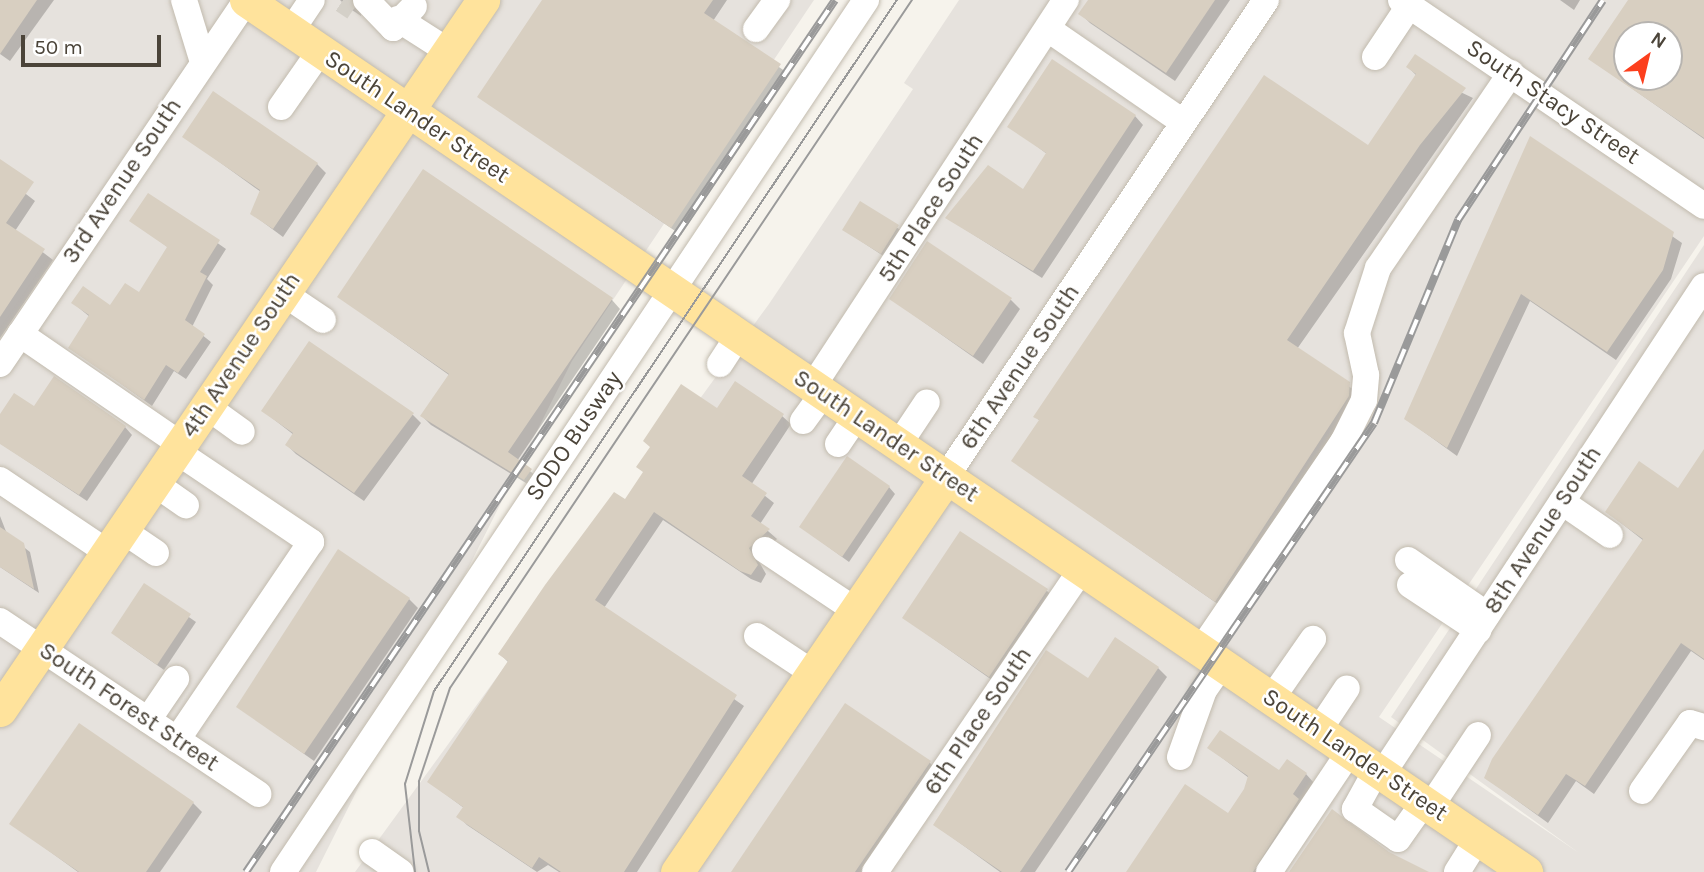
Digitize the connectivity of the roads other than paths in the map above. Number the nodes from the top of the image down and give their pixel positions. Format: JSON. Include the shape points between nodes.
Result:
{"nodes":[{"id":1,"x":184,"y":0,"type":"edge"},
{"id":2,"x":246,"y":0,"type":"edge"},
{"id":3,"x":312,"y":0,"type":"edge"},
{"id":4,"x":483,"y":0,"type":"edge"},
{"id":5,"x":777,"y":0,"type":"edge"},
{"id":6,"x":866,"y":0,"type":"edge"},
{"id":7,"x":1066,"y":0,"type":"edge"},
{"id":8,"x":1266,"y":0,"type":"edge"},
{"id":9,"x":364,"y":6,"type":"tunnel mouth"},
{"id":10,"x":1422,"y":6,"type":"edge"},
{"id":11,"x":405,"y":9,"type":"edge"},
{"id":12,"x":756,"y":29,"type":"dead end"},
{"id":13,"x":1048,"y":29,"type":"junction"},
{"id":14,"x":291,"y":31,"type":"junction"},
{"id":15,"x":320,"y":51,"type":"junction"},
{"id":16,"x":447,"y":51,"type":"junction"},
{"id":17,"x":1375,"y":57,"type":"dead end"},
{"id":18,"x":203,"y":62,"type":"junction"},
{"id":19,"x":1511,"y":73,"type":"junction"},
{"id":20,"x":281,"y":107,"type":"dead end"},
{"id":21,"x":407,"y":110,"type":"junction"},
{"id":22,"x":1183,"y":122,"type":"junction"},
{"id":23,"x":1704,"y":206,"type":"edge"},
{"id":24,"x":1704,"y":286,"type":"edge"},
{"id":25,"x":671,"y":289,"type":"junction"},
{"id":26,"x":283,"y":293,"type":"junction"},
{"id":27,"x":323,"y":320,"type":"dead end"},
{"id":28,"x":20,"y":334,"type":"junction"},
{"id":29,"x":738,"y":335,"type":"junction"},
{"id":30,"x":0,"y":364,"type":"edge"},
{"id":31,"x":720,"y":364,"type":"dead end"},
{"id":32,"x":818,"y":389,"type":"junction"},
{"id":33,"x":927,"y":402,"type":"dead end"},
{"id":34,"x":206,"y":406,"type":"junction"},
{"id":35,"x":857,"y":416,"type":"junction"},
{"id":36,"x":803,"y":421,"type":"dead end"},
{"id":37,"x":242,"y":432,"type":"dead end"},
{"id":38,"x":838,"y":444,"type":"dead end"},
{"id":39,"x":899,"y":444,"type":"junction"},
{"id":40,"x":178,"y":447,"type":"junction"},
{"id":41,"x":946,"y":477,"type":"junction"},
{"id":42,"x":0,"y":480,"type":"edge"},
{"id":43,"x":153,"y":483,"type":"junction"},
{"id":44,"x":1562,"y":502,"type":"junction"},
{"id":45,"x":186,"y":505,"type":"dead end"},
{"id":46,"x":1610,"y":535,"type":"dead end"},
{"id":47,"x":114,"y":541,"type":"junction"},
{"id":48,"x":765,"y":550,"type":"dead end"},
{"id":49,"x":156,"y":553,"type":"dead end"},
{"id":50,"x":1082,"y":569,"type":"junction"},
{"id":51,"x":1409,"y":573,"type":"dead end"},
{"id":52,"x":855,"y":610,"type":"junction"},
{"id":53,"x":0,"y":621,"type":"edge"},
{"id":54,"x":1483,"y":622,"type":"junction"},
{"id":55,"x":757,"y":636,"type":"dead end"},
{"id":56,"x":1313,"y":639,"type":"dead end"},
{"id":57,"x":41,"y":649,"type":"junction"},
{"id":58,"x":1211,"y":657,"type":"junction"},
{"id":59,"x":813,"y":673,"type":"junction"},
{"id":60,"x":176,"y":679,"type":"dead end"},
{"id":61,"x":1347,"y":688,"type":"dead end"},
{"id":62,"x":1272,"y":698,"type":"junction"},
{"id":63,"x":2,"y":704,"type":"edge"},
{"id":64,"x":148,"y":720,"type":"junction"},
{"id":65,"x":1704,"y":727,"type":"edge"},
{"id":66,"x":1319,"y":730,"type":"junction"},
{"id":67,"x":1478,"y":735,"type":"dead end"},
{"id":68,"x":177,"y":740,"type":"junction"},
{"id":69,"x":1180,"y":757,"type":"dead end"},
{"id":70,"x":1370,"y":765,"type":"junction"},
{"id":71,"x":1642,"y":791,"type":"dead end"},
{"id":72,"x":258,"y":794,"type":"dead end"},
{"id":73,"x":1427,"y":804,"type":"junction"},
{"id":74,"x":1478,"y":839,"type":"junction"},
{"id":75,"x":372,"y":852,"type":"dead end"},
{"id":76,"x":283,"y":872,"type":"edge"},
{"id":77,"x":401,"y":872,"type":"edge"},
{"id":78,"x":677,"y":872,"type":"edge"},
{"id":79,"x":875,"y":872,"type":"edge"},
{"id":80,"x":1269,"y":872,"type":"edge"},
{"id":81,"x":1457,"y":872,"type":"edge"},
{"id":82,"x":1526,"y":872,"type":"edge"}],
"edges":[{"from":1,"to":18,"type":"street"},
{"from":2,"to":14,"type":"main road","name":"South Lander Street"},
{"from":2,"to":18,"type":"street","name":"3rd Avenue South"},
{"from":3,"to":14,"type":"street"},
{"from":4,"to":16,"type":"main road","name":"4th Avenue South"},
{"from":5,"to":12,"type":"street"},
{"from":6,"to":25,"type":"street","name":"SODO Busway"},
{"from":7,"to":13,"type":"street","name":"5th Place South"},
{"from":8,"to":22,"type":"street","name":"6th Avenue South"},
{"from":9,"to":11,"type":"street","via":[[393,28]]},
{"from":10,"to":17,"type":"street"},
{"from":10,"to":19,"type":"street","name":"South Stacy Street"},
{"from":11,"to":16,"type":"street"},
{"from":13,"to":22,"type":"street"},
{"from":13,"to":32,"type":"street","name":"5th Place South"},
{"from":14,"to":15,"type":"main road","name":"South Lander Street"},
{"from":15,"to":20,"type":"street"},
{"from":15,"to":21,"type":"main road","name":"South Lander Street"},
{"from":16,"to":21,"type":"main road","name":"4th Avenue South"},
{"from":18,"to":28,"type":"street","name":"3rd Avenue South","via":[[101,230]]},
{"from":19,"to":23,"type":"street","name":"South Stacy Street"},
{"from":19,"to":58,"type":"street","via":[[1378,268],[1357,333],[1366,375],[1364,400]]},
{"from":21,"to":25,"type":"main road","name":"South Lander Street"},
{"from":21,"to":26,"type":"main road","name":"4th Avenue South"},
{"from":22,"to":41,"type":"street","name":"6th Avenue South"},
{"from":24,"to":44,"type":"street","name":"8th Avenue South"},
{"from":25,"to":29,"type":"main road","name":"South Lander Street"},
{"from":25,"to":76,"type":"street","name":"SODO Busway"},
{"from":26,"to":27,"type":"street"},
{"from":26,"to":34,"type":"main road","name":"4th Avenue South"},
{"from":28,"to":30,"type":"street","name":"3rd Avenue South"},
{"from":28,"to":40,"type":"street"},
{"from":29,"to":31,"type":"street"},
{"from":29,"to":32,"type":"main road","name":"South Lander Street"},
{"from":32,"to":35,"type":"main road","name":"South Lander Street"},
{"from":32,"to":36,"type":"street","name":"5th Place South"},
{"from":33,"to":39,"type":"street"},
{"from":34,"to":37,"type":"street"},
{"from":34,"to":40,"type":"main road","name":"4th Avenue South"},
{"from":35,"to":38,"type":"street"},
{"from":35,"to":39,"type":"main road","name":"South Lander Street"},
{"from":39,"to":41,"type":"main road","name":"South Lander Street"},
{"from":40,"to":43,"type":"main road","name":"4th Avenue South"},
{"from":40,"to":68,"type":"street","via":[[311,542]]},
{"from":41,"to":50,"type":"main road","name":"South Lander Street"},
{"from":41,"to":52,"type":"main road","name":"6th Avenue South"},
{"from":42,"to":47,"type":"street"},
{"from":43,"to":45,"type":"street"},
{"from":43,"to":47,"type":"main road","name":"4th Avenue South"},
{"from":44,"to":46,"type":"street"},
{"from":44,"to":54,"type":"street","name":"8th Avenue South"},
{"from":47,"to":49,"type":"street"},
{"from":47,"to":57,"type":"main road","name":"4th Avenue South"},
{"from":48,"to":52,"type":"street"},
{"from":50,"to":58,"type":"main road","name":"South Lander Street"},
{"from":50,"to":79,"type":"street","name":"6th Place South"},
{"from":51,"to":54,"type":"street"},
{"from":52,"to":59,"type":"main road","name":"6th Avenue South"},
{"from":53,"to":57,"type":"street","name":"South Forest Street"},
{"from":54,"to":70,"type":"street","name":"8th Avenue South"},
{"from":55,"to":59,"type":"street"},
{"from":56,"to":62,"type":"street"},
{"from":57,"to":63,"type":"main road","name":"4th Avenue South"},
{"from":57,"to":64,"type":"street","name":"South Forest Street"},
{"from":58,"to":62,"type":"main road","name":"South Lander Street"},
{"from":58,"to":69,"type":"street"},
{"from":59,"to":78,"type":"main road","name":"6th Avenue South"},
{"from":60,"to":64,"type":"street"},
{"from":61,"to":66,"type":"street"},
{"from":62,"to":66,"type":"main road","name":"South Lander Street"},
{"from":64,"to":68,"type":"street","name":"South Forest Street"},
{"from":65,"to":71,"type":"street","via":[[1690,723]]},
{"from":66,"to":70,"type":"main road","name":"South Lander Street"},
{"from":67,"to":73,"type":"street"},
{"from":68,"to":72,"type":"street","name":"South Forest Street"},
{"from":70,"to":73,"type":"main road","name":"South Lander Street"},
{"from":70,"to":73,"type":"street","via":[[1355,809],[1398,839]]},
{"from":70,"to":80,"type":"street"},
{"from":73,"to":74,"type":"main road","name":"South Lander Street"},
{"from":74,"to":81,"type":"street"},
{"from":74,"to":82,"type":"main road","name":"South Lander Street"},
{"from":75,"to":77,"type":"street"}]}
